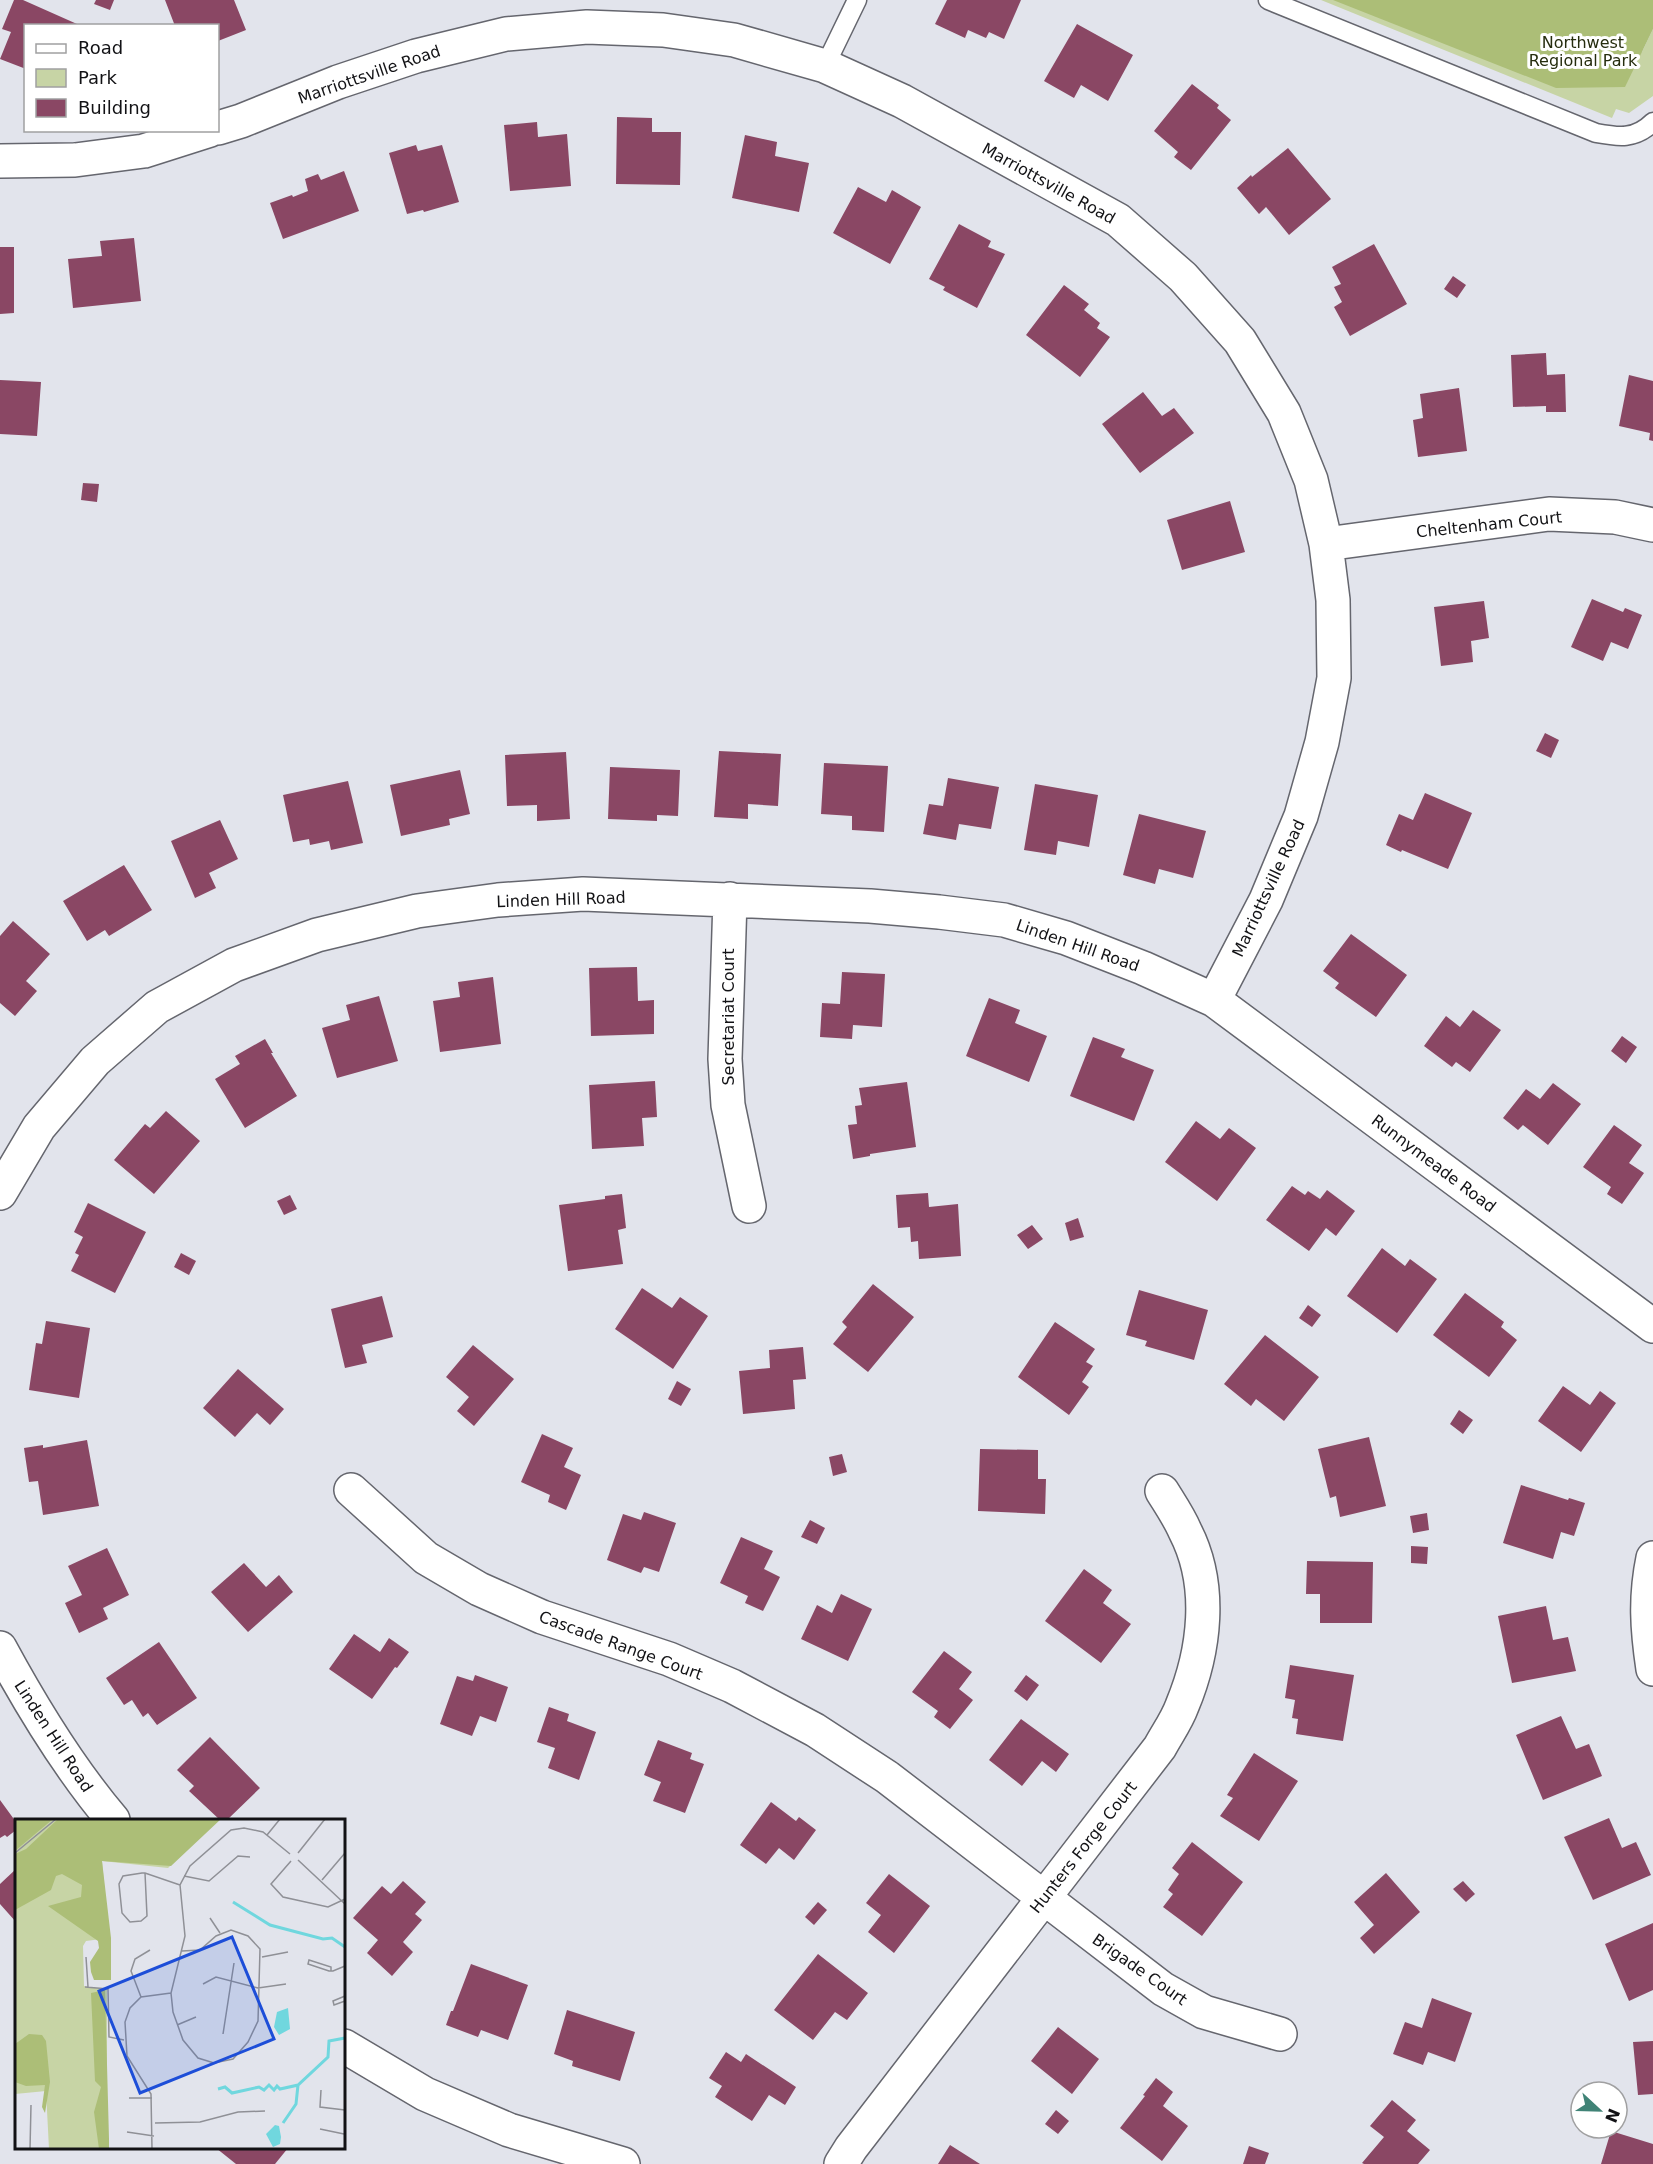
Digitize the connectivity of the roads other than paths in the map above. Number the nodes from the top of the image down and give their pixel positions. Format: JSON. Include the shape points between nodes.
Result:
{"nodes":[{"id":1,"x":857,"y":0,"type":"edge"},
{"id":2,"x":1268,"y":0,"type":"edge"},
{"id":3,"x":825,"y":66,"type":"junction"},
{"id":4,"x":1653,"y":122,"type":"edge"},
{"id":5,"x":219,"y":128,"type":"edge"},
{"id":6,"x":204,"y":132,"type":"edge"},
{"id":7,"x":0,"y":161,"type":"edge"},
{"id":8,"x":1653,"y":525,"type":"edge"},
{"id":9,"x":1326,"y":544,"type":"junction"},
{"id":10,"x":730,"y":899,"type":"junction"},
{"id":11,"x":1214,"y":1000,"type":"junction"},
{"id":12,"x":0,"y":1193,"type":"edge"},
{"id":13,"x":748,"y":1206,"type":"dead end"},
{"id":14,"x":1653,"y":1326,"type":"edge"},
{"id":15,"x":351,"y":1490,"type":"dead end"},
{"id":16,"x":1162,"y":1491,"type":"dead end"},
{"id":17,"x":1653,"y":1558,"type":"edge"},
{"id":18,"x":0,"y":1648,"type":"edge"},
{"id":19,"x":1653,"y":1669,"type":"edge"},
{"id":20,"x":111,"y":1819,"type":"edge"},
{"id":21,"x":1043,"y":1899,"type":"junction"},
{"id":22,"x":1280,"y":2034,"type":"dead end"},
{"id":23,"x":345,"y":2047,"type":"edge"},
{"id":24,"x":623,"y":2164,"type":"edge"},
{"id":25,"x":841,"y":2164,"type":"edge"}],
"edges":[{"from":1,"to":3,"type":"lane"},
{"from":2,"to":4,"type":"lane","via":[[1596,133],[1621,138],[1645,130]]},
{"from":3,"to":5,"type":"street","name":"Marriottsville Road","via":[[734,40],[663,30],[587,27],[506,34],[416,56]]},
{"from":3,"to":9,"type":"street","name":"Marriottsville Road","via":[[902,101],[1118,220],[1183,277],[1240,341],[1284,413],[1311,480]]},
{"from":6,"to":7,"type":"street","via":[[144,151],[75,160]]},
{"from":8,"to":9,"type":"street","name":"Cheltenham Court","via":[[1615,517],[1549,514]]},
{"from":9,"to":11,"type":"street","name":"Marriottsville Road","via":[[1333,600],[1334,678],[1322,742],[1301,816],[1266,900]]},
{"from":10,"to":11,"type":"street","name":"Linden Hill Road","via":[[870,906],[1004,920],[1066,938]]},
{"from":10,"to":12,"type":"street","name":"Linden Hill Road","via":[[583,894],[498,900],[417,911],[317,935],[234,965],[157,1007],[95,1061],[39,1127]]},
{"from":10,"to":13,"type":"street","name":"Secretariat Court","via":[[725,1059],[728,1106]]},
{"from":11,"to":14,"type":"street","name":"Runnymeade Road"},
{"from":15,"to":21,"type":"street","name":"Cascade Range Court","via":[[426,1558],[479,1589],[542,1617],[669,1659],[732,1686],[815,1730],[887,1777]]},
{"from":16,"to":21,"type":"street","name":"Hunters Forge Court","via":[[1186,1532],[1201,1576],[1204,1624],[1193,1672],[1182,1707],[1160,1747]]},
{"from":17,"to":19,"type":"street","via":[[1647,1587],[1647,1632]]},
{"from":18,"to":20,"type":"street","name":"Linden Hill Road","via":[[29,1702]]},
{"from":21,"to":22,"type":"street","name":"Brigade Court","via":[[1163,1989],[1204,2012]]},
{"from":21,"to":25,"type":"street","name":"Hunters Forge Court"},
{"from":23,"to":24,"type":"street","via":[[435,2099],[509,2130]]}]}
